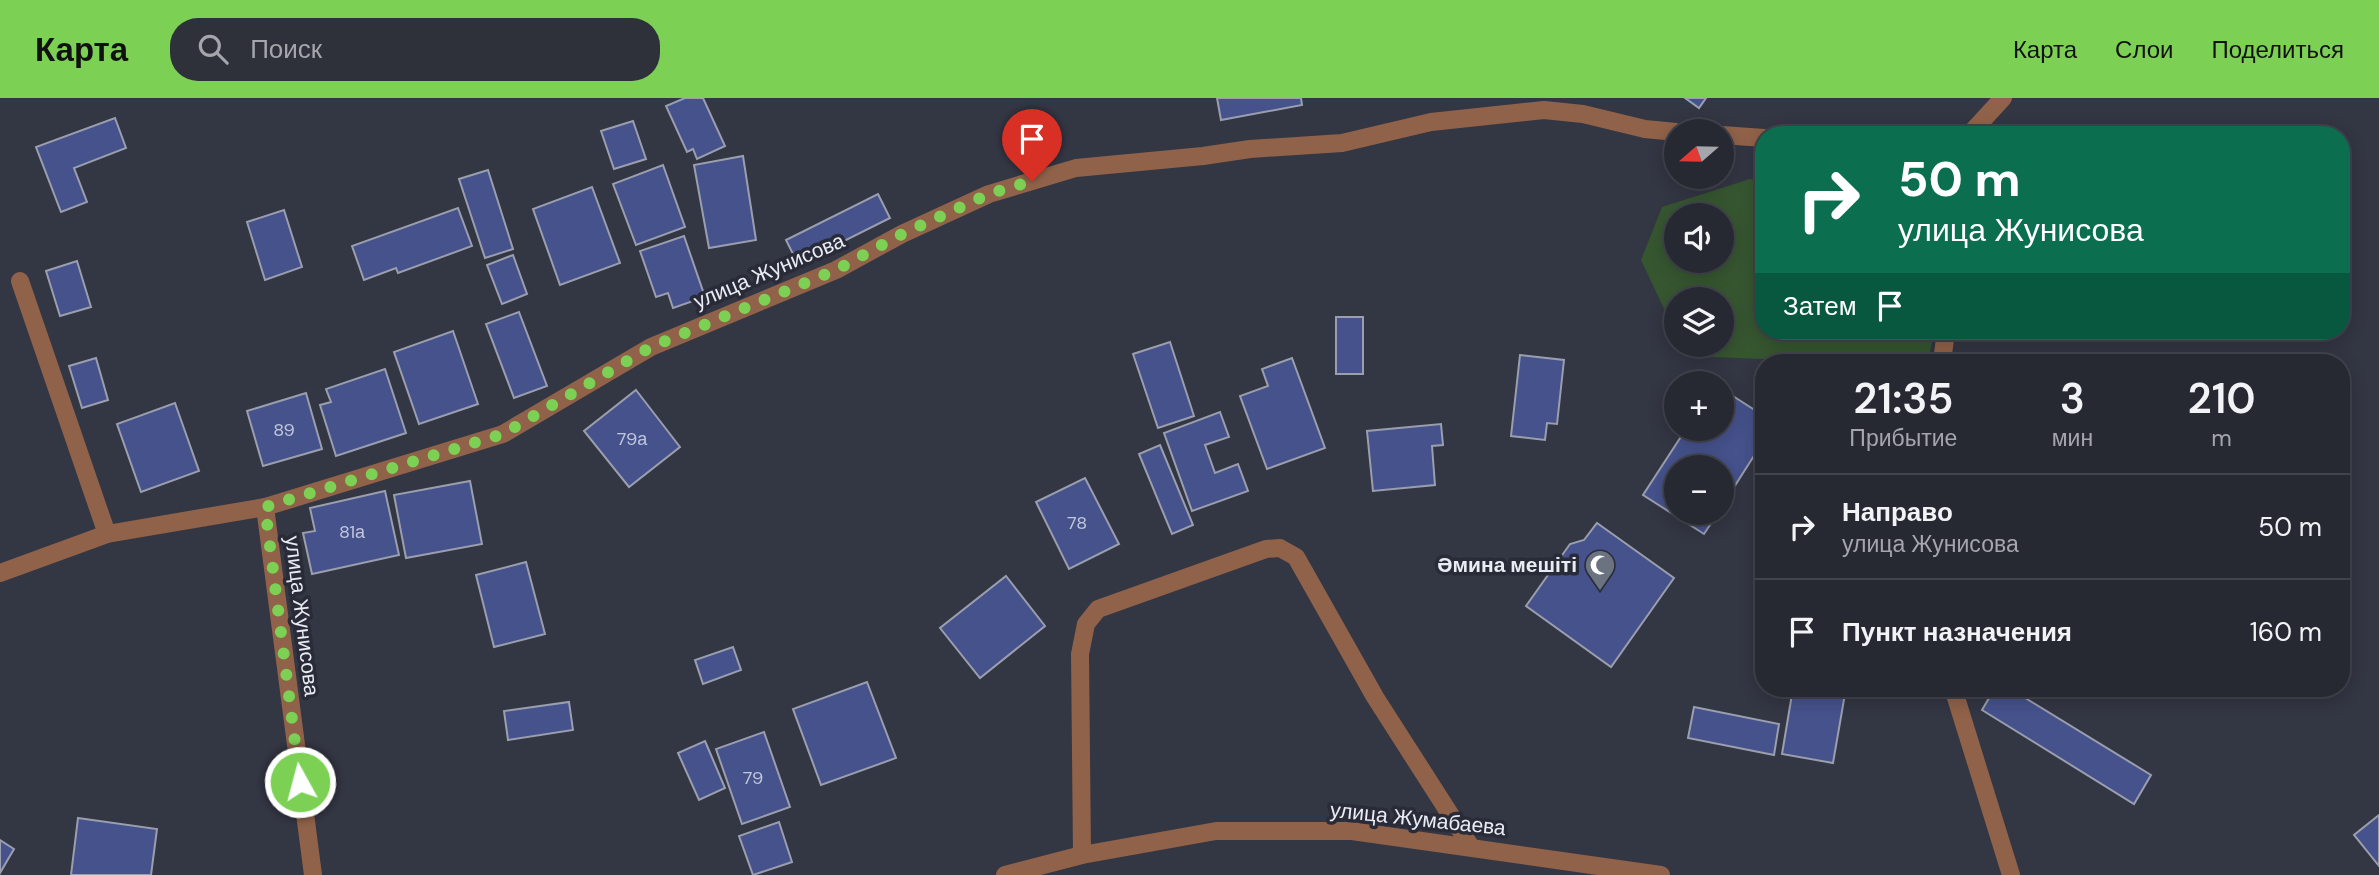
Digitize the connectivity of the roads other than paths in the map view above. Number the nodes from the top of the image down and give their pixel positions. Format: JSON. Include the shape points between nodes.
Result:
{"nodes":[{"id":1,"x":2003,"y":98,"type":"edge"},
{"id":2,"x":1977,"y":126,"type":"edge"},
{"id":3,"x":1664,"y":131,"type":"edge"},
{"id":4,"x":1734,"y":136,"type":"edge"},
{"id":5,"x":1755,"y":137,"type":"edge"},
{"id":6,"x":20,"y":281,"type":"dead end"},
{"id":7,"x":265,"y":507,"type":"junction"},
{"id":8,"x":107,"y":534,"type":"junction"},
{"id":9,"x":0,"y":573,"type":"edge"},
{"id":10,"x":1956,"y":697,"type":"edge"},
{"id":11,"x":1471,"y":847,"type":"junction"},
{"id":12,"x":1082,"y":855,"type":"junction"},
{"id":13,"x":313,"y":875,"type":"edge"},
{"id":14,"x":1005,"y":875,"type":"edge"},
{"id":15,"x":1661,"y":875,"type":"edge"},
{"id":16,"x":2011,"y":875,"type":"edge"}],
"edges":[{"from":1,"to":2,"type":"street"},
{"from":3,"to":7,"type":"street","name":"улица Жунисова","via":[[1544,110],[1431,122],[1342,143],[1076,167],[989,194],[836,270],[651,347],[503,434]]},
{"from":4,"to":5,"type":"street"},
{"from":6,"to":8,"type":"street"},
{"from":7,"to":8,"type":"street"},
{"from":7,"to":13,"type":"street","name":"улица Жунисова"},
{"from":8,"to":9,"type":"street"},
{"from":10,"to":16,"type":"street"},
{"from":11,"to":12,"type":"street","name":"улица Жумабаева","via":[[1352,831],[1216,831]]},
{"from":11,"to":12,"type":"street","via":[[1376,698],[1296,557],[1280,548],[1266,549],[1098,609],[1086,624],[1080,654]]},
{"from":11,"to":15,"type":"street","name":"улица Жумабаева"},
{"from":12,"to":14,"type":"street","name":"улица Жумабаева"}]}
